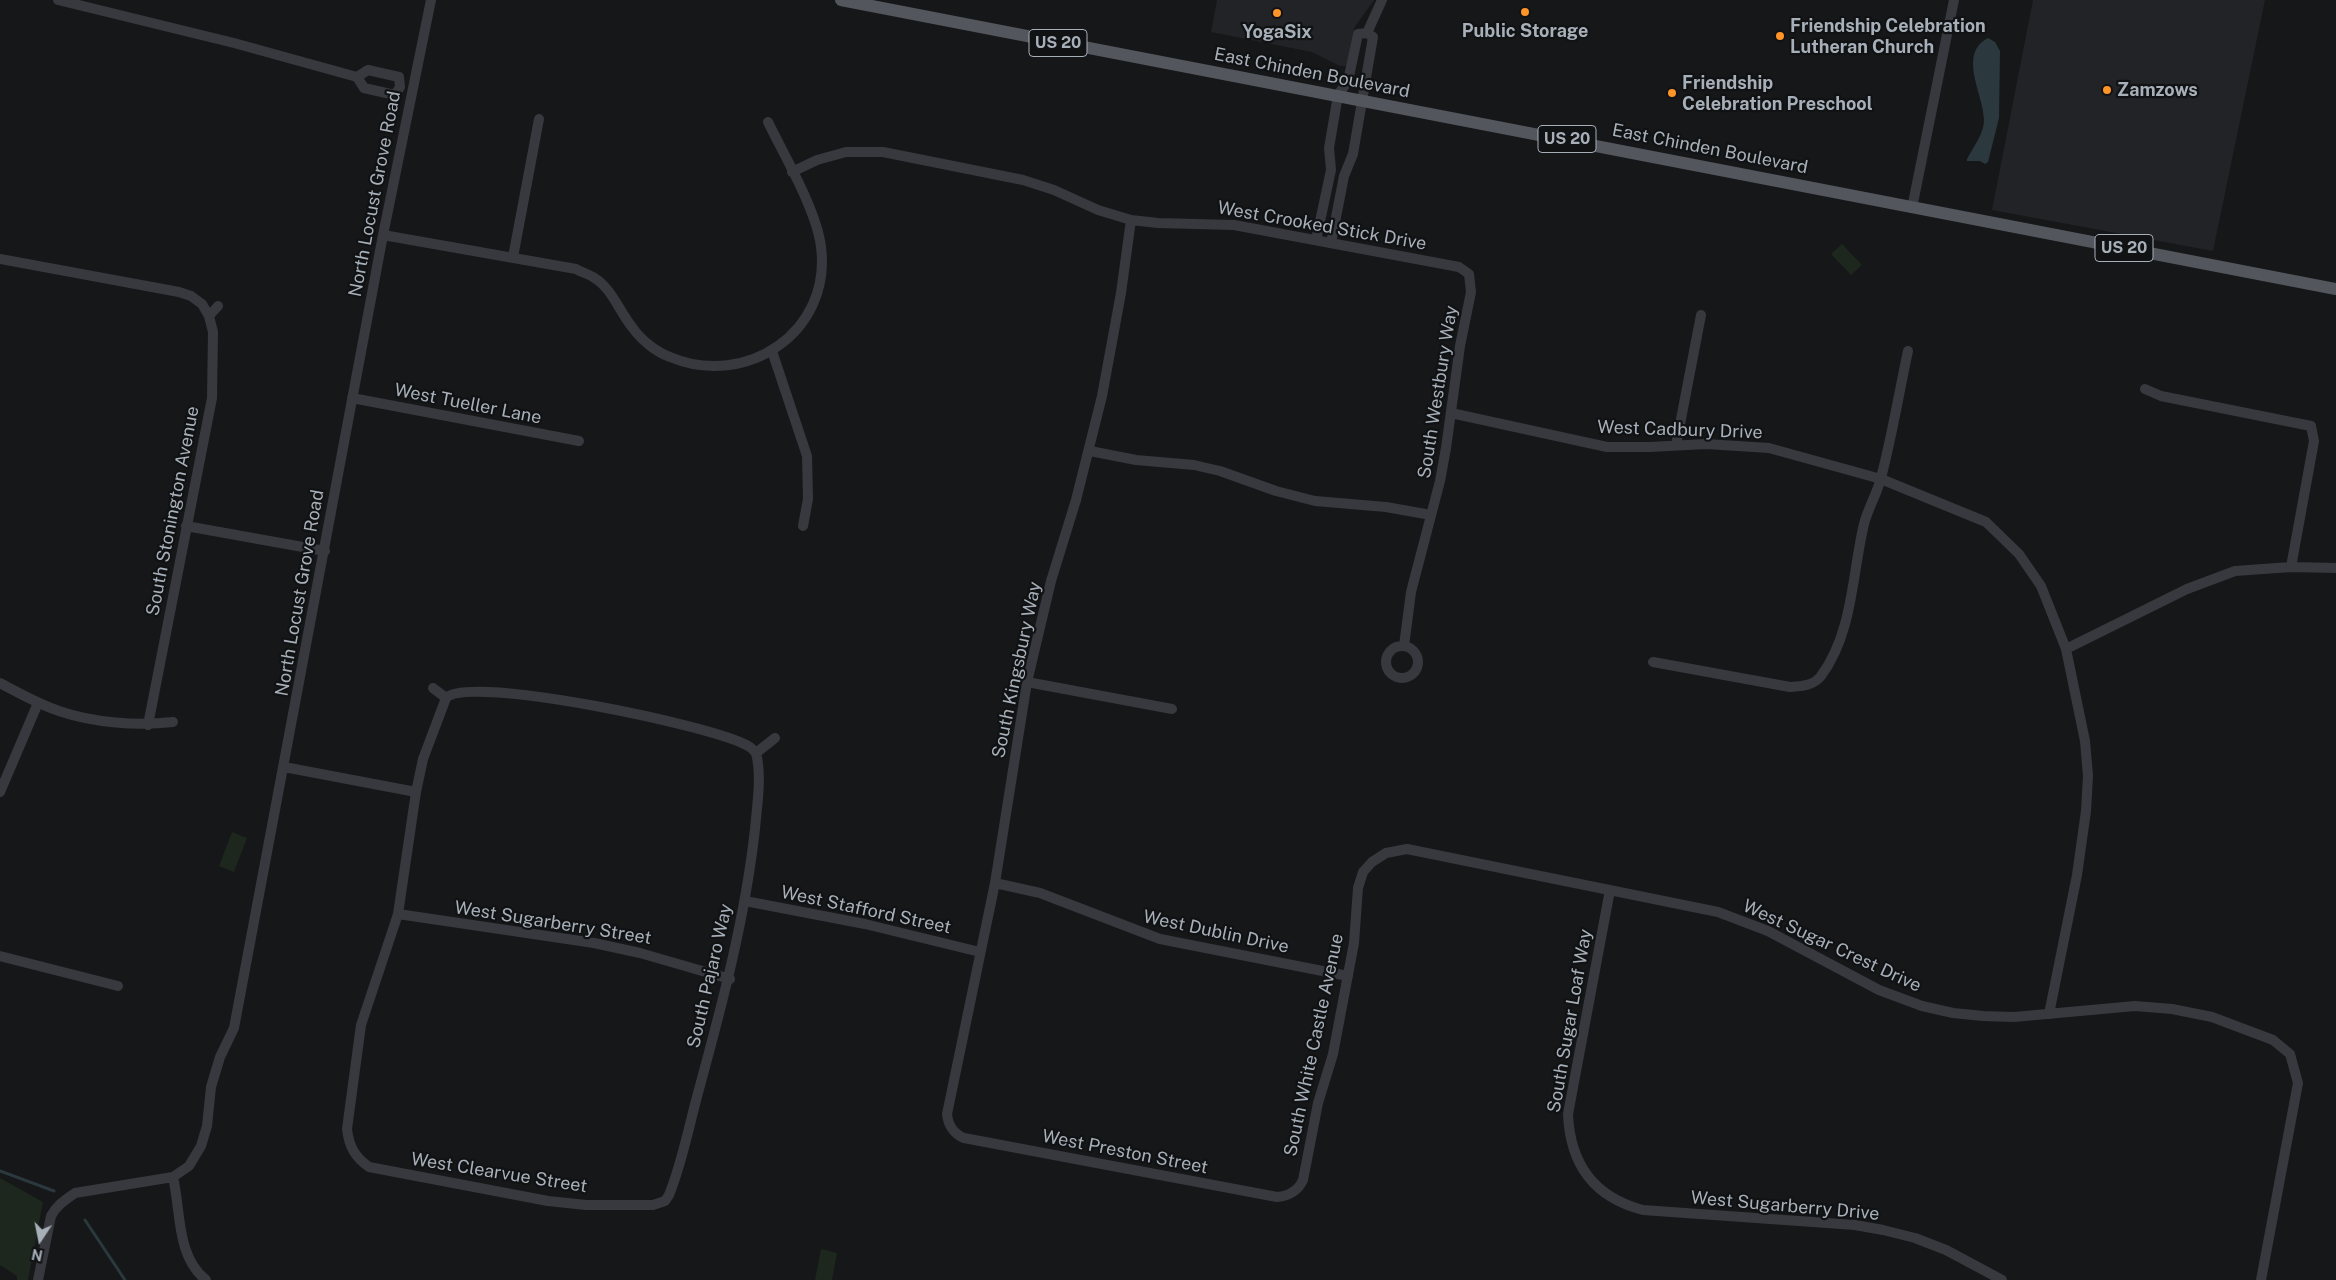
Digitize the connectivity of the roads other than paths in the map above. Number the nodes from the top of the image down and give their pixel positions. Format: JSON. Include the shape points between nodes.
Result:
{"nodes":[{"id":1,"x":58,"y":0,"type":"edge"},
{"id":2,"x":431,"y":0,"type":"edge"},
{"id":3,"x":841,"y":0,"type":"edge"},
{"id":4,"x":1382,"y":0,"type":"edge"},
{"id":5,"x":1954,"y":0,"type":"edge"},
{"id":6,"x":1367,"y":32,"type":"junction"},
{"id":7,"x":358,"y":77,"type":"junction"},
{"id":8,"x":400,"y":87,"type":"junction"},
{"id":9,"x":412,"y":89,"type":"junction"},
{"id":10,"x":1338,"y":95,"type":"junction"},
{"id":11,"x":1361,"y":100,"type":"junction"},
{"id":12,"x":539,"y":118,"type":"dead end"},
{"id":13,"x":768,"y":122,"type":"dead end"},
{"id":14,"x":792,"y":172,"type":"junction"},
{"id":15,"x":1912,"y":208,"type":"junction"},
{"id":16,"x":1131,"y":220,"type":"junction"},
{"id":17,"x":383,"y":235,"type":"junction"},
{"id":18,"x":1316,"y":240,"type":"junction"},
{"id":19,"x":1331,"y":243,"type":"junction"},
{"id":20,"x":513,"y":257,"type":"junction"},
{"id":21,"x":0,"y":259,"type":"edge"},
{"id":22,"x":1468,"y":274,"type":"joint"},
{"id":23,"x":2336,"y":289,"type":"edge"},
{"id":24,"x":218,"y":306,"type":"dead end"},
{"id":25,"x":1701,"y":315,"type":"dead end"},
{"id":26,"x":209,"y":316,"type":"junction"},
{"id":27,"x":772,"y":351,"type":"junction"},
{"id":28,"x":1908,"y":352,"type":"dead end"},
{"id":29,"x":2145,"y":390,"type":"dead end"},
{"id":30,"x":352,"y":398,"type":"junction"},
{"id":31,"x":1452,"y":414,"type":"junction"},
{"id":32,"x":579,"y":441,"type":"dead end"},
{"id":33,"x":1676,"y":445,"type":"junction"},
{"id":34,"x":1090,"y":451,"type":"junction"},
{"id":35,"x":1881,"y":479,"type":"junction"},
{"id":36,"x":1431,"y":515,"type":"junction"},
{"id":37,"x":186,"y":526,"type":"junction"},
{"id":38,"x":802,"y":526,"type":"dead end"},
{"id":39,"x":325,"y":551,"type":"junction"},
{"id":40,"x":2292,"y":567,"type":"junction"},
{"id":41,"x":2336,"y":568,"type":"edge"},
{"id":42,"x":1404,"y":646,"type":"dead end"},
{"id":43,"x":2066,"y":649,"type":"junction"},
{"id":44,"x":1653,"y":662,"type":"dead end"},
{"id":45,"x":1028,"y":682,"type":"junction"},
{"id":46,"x":0,"y":683,"type":"edge"},
{"id":47,"x":433,"y":688,"type":"dead end"},
{"id":48,"x":446,"y":698,"type":"junction"},
{"id":49,"x":38,"y":703,"type":"junction"},
{"id":50,"x":1172,"y":709,"type":"dead end"},
{"id":51,"x":174,"y":722,"type":"dead end"},
{"id":52,"x":148,"y":725,"type":"junction"},
{"id":53,"x":775,"y":738,"type":"dead end"},
{"id":54,"x":756,"y":753,"type":"junction"},
{"id":55,"x":284,"y":767,"type":"junction"},
{"id":56,"x":0,"y":792,"type":"edge"},
{"id":57,"x":416,"y":792,"type":"junction"},
{"id":58,"x":1386,"y":853,"type":"joint"},
{"id":59,"x":995,"y":883,"type":"junction"},
{"id":60,"x":1610,"y":890,"type":"junction"},
{"id":61,"x":745,"y":901,"type":"junction"},
{"id":62,"x":398,"y":914,"type":"junction"},
{"id":63,"x":980,"y":952,"type":"junction"},
{"id":64,"x":0,"y":956,"type":"edge"},
{"id":65,"x":1348,"y":976,"type":"junction"},
{"id":66,"x":730,"y":979,"type":"junction"},
{"id":67,"x":118,"y":986,"type":"dead end"},
{"id":68,"x":2049,"y":1014,"type":"junction"},
{"id":69,"x":953,"y":1128,"type":"joint"},
{"id":70,"x":173,"y":1177,"type":"junction"},
{"id":71,"x":1593,"y":1183,"type":"joint"},
{"id":72,"x":1294,"y":1191,"type":"joint"},
{"id":73,"x":665,"y":1201,"type":"joint"},
{"id":74,"x":38,"y":1280,"type":"edge"},
{"id":75,"x":206,"y":1280,"type":"edge"},
{"id":76,"x":2002,"y":1280,"type":"edge"},
{"id":77,"x":2261,"y":1280,"type":"edge"}],
"edges":[{"from":1,"to":7,"type":"street"},
{"from":2,"to":9,"type":"street","name":"North Locust Grove Road"},
{"from":3,"to":10,"type":"main road","name":"East Chinden Boulevard","number":"US 20"},
{"from":4,"to":6,"type":"street"},
{"from":5,"to":15,"type":"street"},
{"from":6,"to":10,"type":"street","via":[[1358,34],[1348,81]]},
{"from":6,"to":11,"type":"street","via":[[1373,37]]},
{"from":7,"to":8,"type":"street","via":[[364,88],[395,95]]},
{"from":7,"to":8,"type":"street","via":[[368,70],[399,77]]},
{"from":8,"to":9,"type":"street"},
{"from":9,"to":17,"type":"street","name":"North Locust Grove Road"},
{"from":10,"to":11,"type":"main road","name":"East Chinden Boulevard","number":"US 20"},
{"from":10,"to":18,"type":"street","via":[[1330,148],[1331,170]]},
{"from":11,"to":15,"type":"main road","name":"East Chinden Boulevard","number":"US 20"},
{"from":11,"to":19,"type":"street","via":[[1353,154],[1344,176]]},
{"from":12,"to":20,"type":"street"},
{"from":13,"to":14,"type":"street"},
{"from":14,"to":16,"type":"street","name":"West Crooked Stick Drive","via":[[838,154],[883,152],[1023,180]]},
{"from":14,"to":27,"type":"street","via":[[820,237],[822,271],[816,296],[806,316],[794,332]]},
{"from":15,"to":23,"type":"main road","name":"East Chinden Boulevard","number":"US 20"},
{"from":16,"to":18,"type":"street","name":"West Crooked Stick Drive","via":[[1234,225]]},
{"from":16,"to":34,"type":"street","name":"South Kingsbury Way","via":[[1121,293]]},
{"from":17,"to":20,"type":"street"},
{"from":17,"to":30,"type":"street","name":"North Locust Grove Road"},
{"from":18,"to":19,"type":"street","name":"West Crooked Stick Drive"},
{"from":19,"to":22,"type":"street","name":"West Crooked Stick Drive","via":[[1459,267]]},
{"from":20,"to":27,"type":"street","via":[[576,269],[593,277],[608,290],[632,328],[669,357],[690,364],[718,367],[740,365]]},
{"from":21,"to":26,"type":"street","via":[[179,292],[202,304]]},
{"from":22,"to":31,"type":"street","name":"South Westbury Way","via":[[1471,292]]},
{"from":24,"to":26,"type":"street"},
{"from":25,"to":33,"type":"street"},
{"from":26,"to":37,"type":"street","name":"South Stonington Avenue","via":[[212,332],[210,413]]},
{"from":27,"to":38,"type":"street","via":[[807,456],[808,499]]},
{"from":28,"to":35,"type":"street"},
{"from":29,"to":40,"type":"street","via":[[2312,426],[2314,441]]},
{"from":30,"to":32,"type":"street","name":"West Tueller Lane"},
{"from":30,"to":39,"type":"street","name":"North Locust Grove Road"},
{"from":31,"to":33,"type":"street","name":"West Cadbury Drive","via":[[1607,447]]},
{"from":31,"to":36,"type":"street","name":"South Westbury Way"},
{"from":33,"to":35,"type":"street","name":"West Cadbury Drive","via":[[1769,448]]},
{"from":34,"to":36,"type":"street","via":[[1220,470],[1276,491],[1315,501],[1378,506]]},
{"from":34,"to":45,"type":"street","name":"South Kingsbury Way","via":[[1051,581]]},
{"from":35,"to":43,"type":"street","name":"West Cadbury Drive","via":[[1986,522],[2019,554],[2040,586]]},
{"from":35,"to":44,"type":"street","via":[[1864,522],[1845,624],[1836,652],[1815,682],[1790,687]]},
{"from":36,"to":42,"type":"street","name":"South Westbury Way","via":[[1411,592]]},
{"from":37,"to":39,"type":"street"},
{"from":37,"to":52,"type":"street","name":"South Stonington Avenue"},
{"from":39,"to":55,"type":"street","name":"North Locust Grove Road"},
{"from":40,"to":41,"type":"street"},
{"from":40,"to":43,"type":"street","via":[[2235,572],[2186,590]]},
{"from":43,"to":68,"type":"street","name":"West Cadbury Drive","via":[[2085,741],[2087,794],[2077,875]]},
{"from":45,"to":50,"type":"street"},
{"from":45,"to":59,"type":"street","name":"South Kingsbury Way"},
{"from":46,"to":49,"type":"street"},
{"from":47,"to":48,"type":"street"},
{"from":48,"to":54,"type":"street","via":[[459,692],[590,704],[715,734],[748,746]]},
{"from":48,"to":57,"type":"street"},
{"from":49,"to":52,"type":"street","via":[[82,717]]},
{"from":49,"to":56,"type":"street"},
{"from":51,"to":52,"type":"street"},
{"from":53,"to":54,"type":"street"},
{"from":54,"to":61,"type":"street","name":"South Pajaro Way","via":[[759,765],[757,810]]},
{"from":55,"to":57,"type":"street"},
{"from":55,"to":70,"type":"street","name":"North Locust Grove Road","via":[[234,1028],[220,1057],[211,1087],[200,1146],[189,1166]]},
{"from":57,"to":62,"type":"street"},
{"from":58,"to":60,"type":"street","name":"West Sugar Crest Drive","via":[[1407,849]]},
{"from":58,"to":65,"type":"street","name":"South White Castle Avenue","via":[[1363,872],[1358,888]]},
{"from":59,"to":63,"type":"street","name":"South Kingsbury Way"},
{"from":59,"to":65,"type":"street","name":"West Dublin Drive","via":[[1040,893],[1160,939]]},
{"from":60,"to":68,"type":"street","name":"West Sugar Crest Drive","via":[[1698,906],[1737,918],[1879,990],[1922,1006],[1983,1016]]},
{"from":60,"to":71,"type":"street","name":"South Sugar Loaf Way","via":[[1568,1114],[1572,1147]]},
{"from":61,"to":63,"type":"street","name":"West Stafford Street","via":[[866,924]]},
{"from":61,"to":66,"type":"street","name":"South Pajaro Way"},
{"from":62,"to":66,"type":"street","name":"West Sugarberry Street","via":[[594,943]]},
{"from":62,"to":73,"type":"street","name":"West Clearvue Street","via":[[357,1048],[347,1129],[348,1141],[360,1161],[380,1171],[548,1201],[586,1205],[653,1205]]},
{"from":63,"to":69,"type":"street","name":"South Kingsbury Way","via":[[947,1114]]},
{"from":64,"to":67,"type":"street"},
{"from":65,"to":72,"type":"street","name":"South White Castle Avenue","via":[[1303,1180]]},
{"from":66,"to":73,"type":"street","name":"South Pajaro Way","via":[[671,1190]]},
{"from":68,"to":77,"type":"street","name":"West Sugar Crest Drive","via":[[2136,1006],[2172,1008],[2212,1017],[2272,1040],[2290,1054],[2298,1083]]},
{"from":69,"to":72,"type":"street","name":"West Preston Street","via":[[964,1138],[1267,1196],[1286,1196]]},
{"from":70,"to":74,"type":"street","via":[[75,1193],[56,1207]]},
{"from":70,"to":75,"type":"street","via":[[187,1252],[190,1261]]},
{"from":71,"to":76,"type":"street","name":"West Sugarberry Drive","via":[[1621,1203],[1642,1210],[1855,1225],[1891,1232],[1946,1250]]}]}
